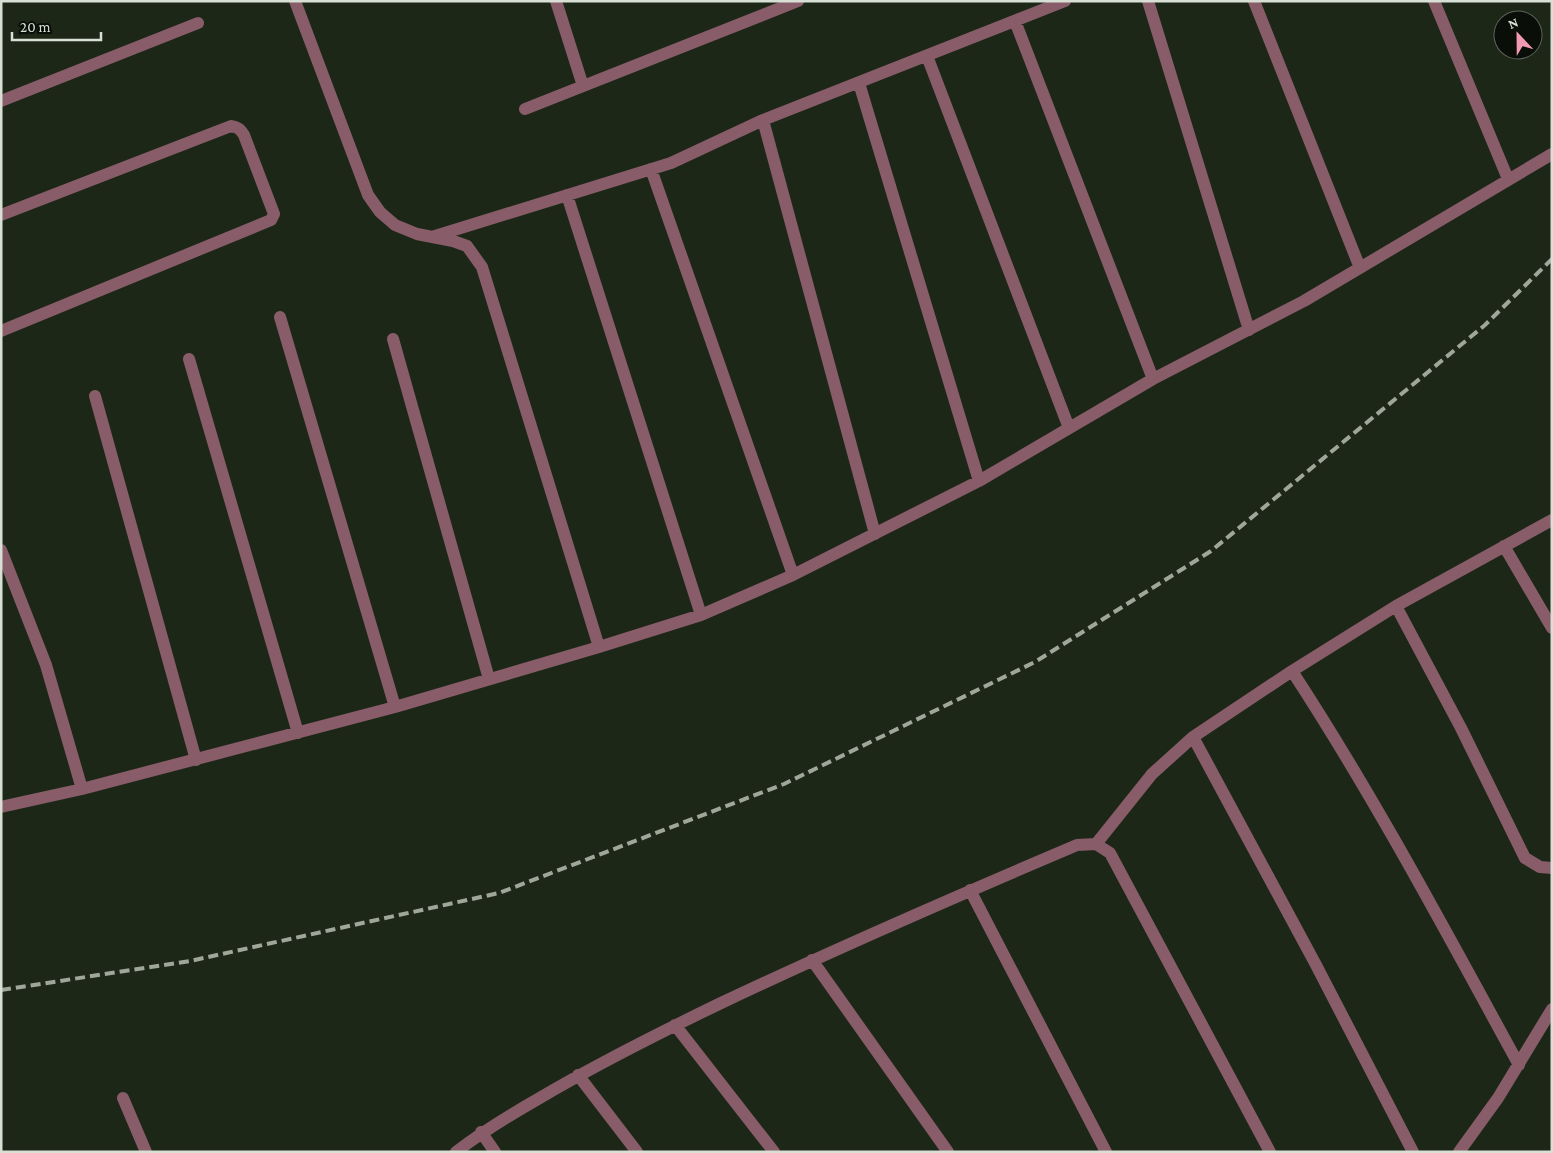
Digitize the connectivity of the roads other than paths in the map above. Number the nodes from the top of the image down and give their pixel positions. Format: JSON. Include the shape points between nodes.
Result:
{"nodes":[{"id":1,"x":294,"y":1,"type":"edge"},
{"id":2,"x":556,"y":1,"type":"edge"},
{"id":3,"x":798,"y":1,"type":"edge"},
{"id":4,"x":1065,"y":1,"type":"edge"},
{"id":5,"x":1148,"y":1,"type":"edge"},
{"id":6,"x":1254,"y":1,"type":"edge"},
{"id":7,"x":1434,"y":1,"type":"edge"},
{"id":8,"x":1015,"y":21,"type":"junction"},
{"id":9,"x":198,"y":23,"type":"dead end"},
{"id":10,"x":928,"y":56,"type":"junction"},
{"id":11,"x":859,"y":83,"type":"junction"},
{"id":12,"x":583,"y":86,"type":"junction"},
{"id":13,"x":1,"y":101,"type":"edge"},
{"id":14,"x":525,"y":109,"type":"dead end"},
{"id":15,"x":763,"y":120,"type":"junction"},
{"id":16,"x":1552,"y":154,"type":"edge"},
{"id":17,"x":651,"y":169,"type":"junction"},
{"id":18,"x":1508,"y":179,"type":"junction"},
{"id":19,"x":568,"y":195,"type":"junction"},
{"id":20,"x":1,"y":216,"type":"edge"},
{"id":21,"x":433,"y":237,"type":"junction"},
{"id":22,"x":1360,"y":268,"type":"junction"},
{"id":23,"x":280,"y":317,"type":"dead end"},
{"id":24,"x":1249,"y":330,"type":"junction"},
{"id":25,"x":1,"y":331,"type":"edge"},
{"id":26,"x":394,"y":339,"type":"dead end"},
{"id":27,"x":189,"y":359,"type":"dead end"},
{"id":28,"x":1153,"y":379,"type":"junction"},
{"id":29,"x":95,"y":396,"type":"dead end"},
{"id":30,"x":1068,"y":428,"type":"junction"},
{"id":31,"x":979,"y":481,"type":"junction"},
{"id":32,"x":1552,"y":520,"type":"edge"},
{"id":33,"x":875,"y":534,"type":"junction"},
{"id":34,"x":1504,"y":546,"type":"junction"},
{"id":35,"x":1,"y":550,"type":"edge"},
{"id":36,"x":793,"y":575,"type":"junction"},
{"id":37,"x":1396,"y":606,"type":"junction"},
{"id":38,"x":701,"y":614,"type":"junction"},
{"id":39,"x":1552,"y":628,"type":"edge"},
{"id":40,"x":600,"y":647,"type":"junction"},
{"id":41,"x":1292,"y":671,"type":"junction"},
{"id":42,"x":489,"y":679,"type":"junction"},
{"id":43,"x":395,"y":707,"type":"junction"},
{"id":44,"x":298,"y":733,"type":"junction"},
{"id":45,"x":1192,"y":737,"type":"junction"},
{"id":46,"x":196,"y":760,"type":"junction"},
{"id":47,"x":82,"y":789,"type":"junction"},
{"id":48,"x":1,"y":808,"type":"edge"},
{"id":49,"x":1096,"y":844,"type":"junction"},
{"id":50,"x":1552,"y":868,"type":"edge"},
{"id":51,"x":970,"y":890,"type":"junction"},
{"id":52,"x":812,"y":960,"type":"junction"},
{"id":53,"x":1552,"y":1009,"type":"edge"},
{"id":54,"x":676,"y":1025,"type":"junction"},
{"id":55,"x":1519,"y":1065,"type":"junction"},
{"id":56,"x":578,"y":1075,"type":"junction"},
{"id":57,"x":122,"y":1098,"type":"dead end"},
{"id":58,"x":481,"y":1132,"type":"junction"},
{"id":59,"x":146,"y":1152,"type":"edge"},
{"id":60,"x":456,"y":1152,"type":"edge"},
{"id":61,"x":495,"y":1152,"type":"edge"},
{"id":62,"x":637,"y":1152,"type":"edge"},
{"id":63,"x":774,"y":1152,"type":"edge"},
{"id":64,"x":948,"y":1152,"type":"edge"},
{"id":65,"x":1106,"y":1152,"type":"edge"},
{"id":66,"x":1270,"y":1152,"type":"edge"},
{"id":67,"x":1413,"y":1152,"type":"edge"},
{"id":68,"x":1459,"y":1152,"type":"edge"}],
"edges":[{"from":1,"to":21,"type":"street","via":[[368,195],[395,225]]},
{"from":2,"to":12,"type":"street"},
{"from":3,"to":12,"type":"street"},
{"from":4,"to":8,"type":"street"},
{"from":5,"to":24,"type":"street"},
{"from":6,"to":22,"type":"street"},
{"from":7,"to":18,"type":"street"},
{"from":8,"to":10,"type":"street"},
{"from":8,"to":28,"type":"street"},
{"from":9,"to":13,"type":"street"},
{"from":10,"to":11,"type":"street"},
{"from":10,"to":30,"type":"street"},
{"from":11,"to":15,"type":"street"},
{"from":11,"to":31,"type":"street"},
{"from":12,"to":14,"type":"street"},
{"from":15,"to":17,"type":"street","via":[[671,163]]},
{"from":15,"to":33,"type":"street"},
{"from":16,"to":18,"type":"street"},
{"from":17,"to":19,"type":"street"},
{"from":17,"to":36,"type":"street"},
{"from":18,"to":22,"type":"street"},
{"from":19,"to":21,"type":"street"},
{"from":19,"to":38,"type":"street"},
{"from":20,"to":25,"type":"street","via":[[231,126],[240,129],[244,135],[274,212],[270,220]]},
{"from":21,"to":40,"type":"street","via":[[467,246],[482,267]]},
{"from":22,"to":24,"type":"street"},
{"from":23,"to":43,"type":"street"},
{"from":24,"to":28,"type":"street"},
{"from":26,"to":42,"type":"street"},
{"from":27,"to":44,"type":"street"},
{"from":28,"to":30,"type":"street"},
{"from":29,"to":46,"type":"street"},
{"from":30,"to":31,"type":"street"},
{"from":31,"to":33,"type":"street"},
{"from":32,"to":34,"type":"street"},
{"from":33,"to":36,"type":"street"},
{"from":34,"to":37,"type":"street"},
{"from":34,"to":39,"type":"street"},
{"from":35,"to":47,"type":"street","via":[[46,665]]},
{"from":36,"to":38,"type":"street"},
{"from":37,"to":41,"type":"street"},
{"from":37,"to":50,"type":"street","via":[[1525,858],[1540,867]]},
{"from":38,"to":40,"type":"street"},
{"from":40,"to":42,"type":"street"},
{"from":41,"to":45,"type":"street"},
{"from":41,"to":55,"type":"street","via":[[1417,878]]},
{"from":42,"to":43,"type":"street"},
{"from":43,"to":44,"type":"street"},
{"from":44,"to":46,"type":"street"},
{"from":45,"to":49,"type":"street","via":[[1152,774]]},
{"from":45,"to":67,"type":"street"},
{"from":46,"to":47,"type":"street"},
{"from":47,"to":48,"type":"street"},
{"from":49,"to":51,"type":"street","via":[[1078,845]]},
{"from":49,"to":66,"type":"street","via":[[1110,853]]},
{"from":51,"to":52,"type":"street"},
{"from":51,"to":65,"type":"street"},
{"from":52,"to":54,"type":"street"},
{"from":52,"to":64,"type":"street"},
{"from":53,"to":55,"type":"street"},
{"from":54,"to":56,"type":"street"},
{"from":54,"to":63,"type":"street"},
{"from":55,"to":68,"type":"street"},
{"from":56,"to":58,"type":"street"},
{"from":56,"to":62,"type":"street"},
{"from":57,"to":59,"type":"street"},
{"from":58,"to":60,"type":"street"},
{"from":58,"to":61,"type":"street"}]}
